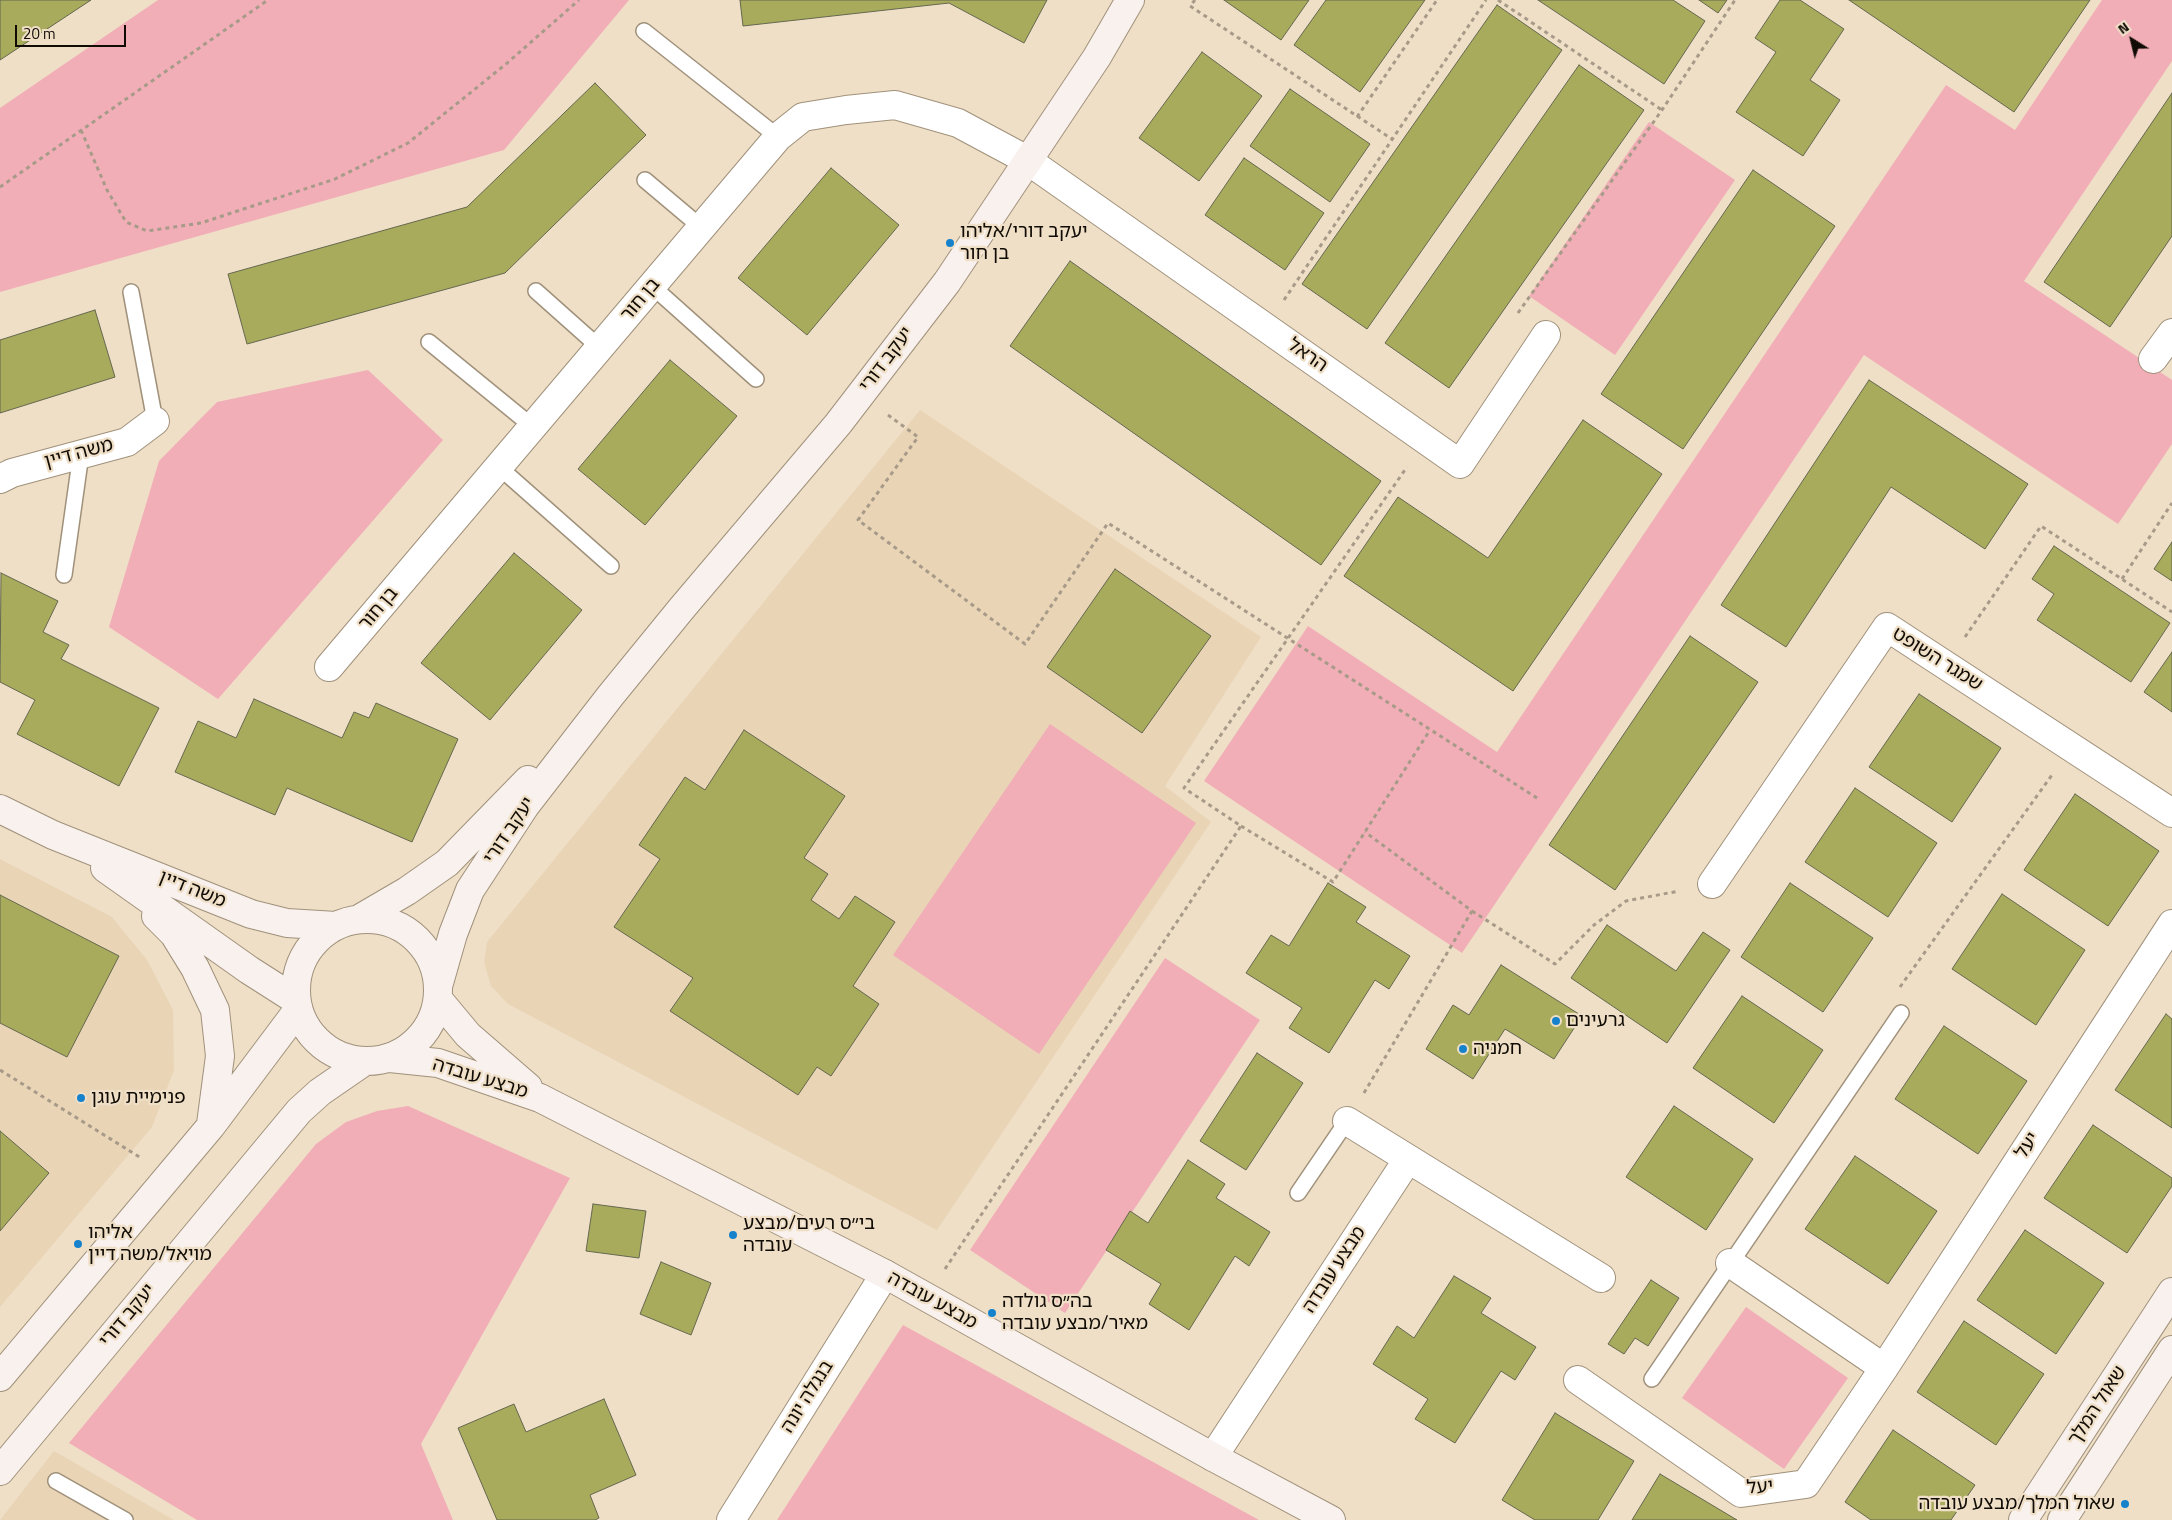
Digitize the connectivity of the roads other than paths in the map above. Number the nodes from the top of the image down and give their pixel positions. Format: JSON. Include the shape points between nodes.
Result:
{"nodes":[{"id":1,"x":1130,"y":0,"type":"edge"},
{"id":2,"x":644,"y":31,"type":"dead end"},
{"id":3,"x":778,"y":137,"type":"junction"},
{"id":4,"x":1027,"y":160,"type":"junction"},
{"id":5,"x":645,"y":180,"type":"dead end"},
{"id":6,"x":702,"y":228,"type":"junction"},
{"id":7,"x":652,"y":286,"type":"junction"},
{"id":8,"x":131,"y":292,"type":"dead end"},
{"id":9,"x":536,"y":292,"type":"dead end"},
{"id":10,"x":2172,"y":333,"type":"edge"},
{"id":11,"x":1546,"y":335,"type":"road end"},
{"id":12,"x":429,"y":342,"type":"dead end"},
{"id":13,"x":600,"y":348,"type":"junction"},
{"id":14,"x":2153,"y":359,"type":"dead end"},
{"id":15,"x":756,"y":379,"type":"dead end"},
{"id":16,"x":155,"y":421,"type":"joint"},
{"id":17,"x":533,"y":427,"type":"junction"},
{"id":18,"x":80,"y":454,"type":"junction"},
{"id":19,"x":499,"y":467,"type":"junction"},
{"id":20,"x":0,"y":479,"type":"edge"},
{"id":21,"x":612,"y":566,"type":"dead end"},
{"id":22,"x":64,"y":575,"type":"dead end"},
{"id":23,"x":329,"y":667,"type":"dead end"},
{"id":24,"x":611,"y":695,"type":"junction"},
{"id":25,"x":0,"y":808,"type":"edge"},
{"id":26,"x":2172,"y":813,"type":"edge"},
{"id":27,"x":53,"y":835,"type":"junction"},
{"id":28,"x":120,"y":878,"type":"junction"},
{"id":29,"x":1712,"y":884,"type":"road end"},
{"id":30,"x":348,"y":922,"type":"junction"},
{"id":31,"x":2172,"y":924,"type":"edge"},
{"id":32,"x":438,"y":992,"type":"junction"},
{"id":33,"x":297,"y":1005,"type":"junction"},
{"id":34,"x":1901,"y":1013,"type":"road end"},
{"id":35,"x":378,"y":1060,"type":"junction"},
{"id":36,"x":540,"y":1098,"type":"junction"},
{"id":37,"x":1347,"y":1121,"type":"joint"},
{"id":38,"x":211,"y":1126,"type":"junction"},
{"id":39,"x":1408,"y":1159,"type":"junction"},
{"id":40,"x":1298,"y":1193,"type":"dead end"},
{"id":41,"x":1730,"y":1264,"type":"junction"},
{"id":42,"x":885,"y":1274,"type":"junction"},
{"id":43,"x":1601,"y":1278,"type":"dead end"},
{"id":44,"x":2172,"y":1292,"type":"edge"},
{"id":45,"x":2172,"y":1350,"type":"edge"},
{"id":46,"x":1884,"y":1368,"type":"junction"},
{"id":47,"x":0,"y":1377,"type":"edge"},
{"id":48,"x":1652,"y":1378,"type":"dead end"},
{"id":49,"x":1578,"y":1380,"type":"dead end"},
{"id":50,"x":1214,"y":1457,"type":"junction"},
{"id":51,"x":0,"y":1471,"type":"edge"},
{"id":52,"x":56,"y":1481,"type":"dead end"},
{"id":53,"x":125,"y":1520,"type":"edge"},
{"id":54,"x":731,"y":1520,"type":"edge"},
{"id":55,"x":1331,"y":1520,"type":"edge"},
{"id":56,"x":2023,"y":1520,"type":"edge"},
{"id":57,"x":2062,"y":1520,"type":"edge"}],
"edges":[{"from":1,"to":4,"type":"street","name":"יעקב דורי","via":[[1097,57]]},
{"from":2,"to":3,"type":"lane"},
{"from":3,"to":4,"type":"street","name":"בן חור","via":[[803,117],[896,105],[958,123]]},
{"from":3,"to":6,"type":"street","name":"בן חור"},
{"from":4,"to":11,"type":"street","name":"הראל","via":[[1460,464]]},
{"from":4,"to":24,"type":"street","name":"יעקב דורי","via":[[947,282],[838,424]]},
{"from":5,"to":6,"type":"lane"},
{"from":6,"to":7,"type":"street","name":"בן חור"},
{"from":7,"to":13,"type":"street","name":"בן חור"},
{"from":7,"to":15,"type":"lane"},
{"from":8,"to":16,"type":"lane"},
{"from":9,"to":13,"type":"lane"},
{"from":10,"to":14,"type":"street"},
{"from":12,"to":17,"type":"lane"},
{"from":13,"to":17,"type":"street","name":"בן חור"},
{"from":16,"to":18,"type":"street","name":"משה דיין","via":[[127,442]]},
{"from":17,"to":19,"type":"street","name":"בן חור"},
{"from":18,"to":20,"type":"street","name":"משה דיין"},
{"from":18,"to":22,"type":"lane"},
{"from":19,"to":21,"type":"lane"},
{"from":19,"to":23,"type":"street","name":"בן חור"},
{"from":24,"to":30,"type":"street","name":"יעקב דורי","via":[[447,863],[408,891]]},
{"from":24,"to":32,"type":"street","name":"יעקב דורי","via":[[526,806],[470,890],[453,934]]},
{"from":25,"to":27,"type":"street","name":"משה דיין"},
{"from":26,"to":29,"type":"street","name":"שמגר השופט","via":[[1887,627]]},
{"from":27,"to":28,"type":"street","name":"משה דיין"},
{"from":27,"to":30,"type":"street","name":"משה דיין","via":[[251,914],[287,923]]},
{"from":28,"to":33,"type":"street","name":"משה דיין"},
{"from":28,"to":38,"type":"street","via":[[174,934],[216,1010],[220,1056]]},
{"from":30,"to":32,"type":"street","via":[[382,920],[412,934],[433,961]]},
{"from":30,"to":33,"type":"street","via":[[317,938],[304,956],[297,978]]},
{"from":31,"to":46,"type":"street","name":"יעל"},
{"from":32,"to":35,"type":"street","via":[[433,1018],[420,1038],[411,1047]]},
{"from":32,"to":36,"type":"street","name":"מבצע עובדה","via":[[468,1035]]},
{"from":33,"to":35,"type":"street","via":[[308,1030],[324,1047],[343,1058]]},
{"from":33,"to":38,"type":"street"},
{"from":34,"to":41,"type":"lane"},
{"from":35,"to":36,"type":"street","name":"מבצע עובדה","via":[[438,1063]]},
{"from":35,"to":51,"type":"street","name":"יעקב דורי","via":[[320,1092],[299,1111]]},
{"from":36,"to":42,"type":"street","name":"מבצע עובדה"},
{"from":37,"to":39,"type":"street"},
{"from":37,"to":40,"type":"lane"},
{"from":38,"to":47,"type":"street"},
{"from":39,"to":43,"type":"street"},
{"from":39,"to":50,"type":"street","name":"מבצע עובדה"},
{"from":41,"to":46,"type":"street"},
{"from":41,"to":48,"type":"lane"},
{"from":42,"to":50,"type":"street","name":"מבצע עובדה"},
{"from":42,"to":54,"type":"street","name":"בנגלה יונה"},
{"from":44,"to":56,"type":"street","name":"שאול המלך"},
{"from":45,"to":57,"type":"street","name":"שאול המלך"},
{"from":46,"to":49,"type":"street","name":"יעל","via":[[1806,1484],[1741,1493]]},
{"from":50,"to":55,"type":"street","name":"מבצע עובדה"},
{"from":52,"to":53,"type":"lane"}]}
